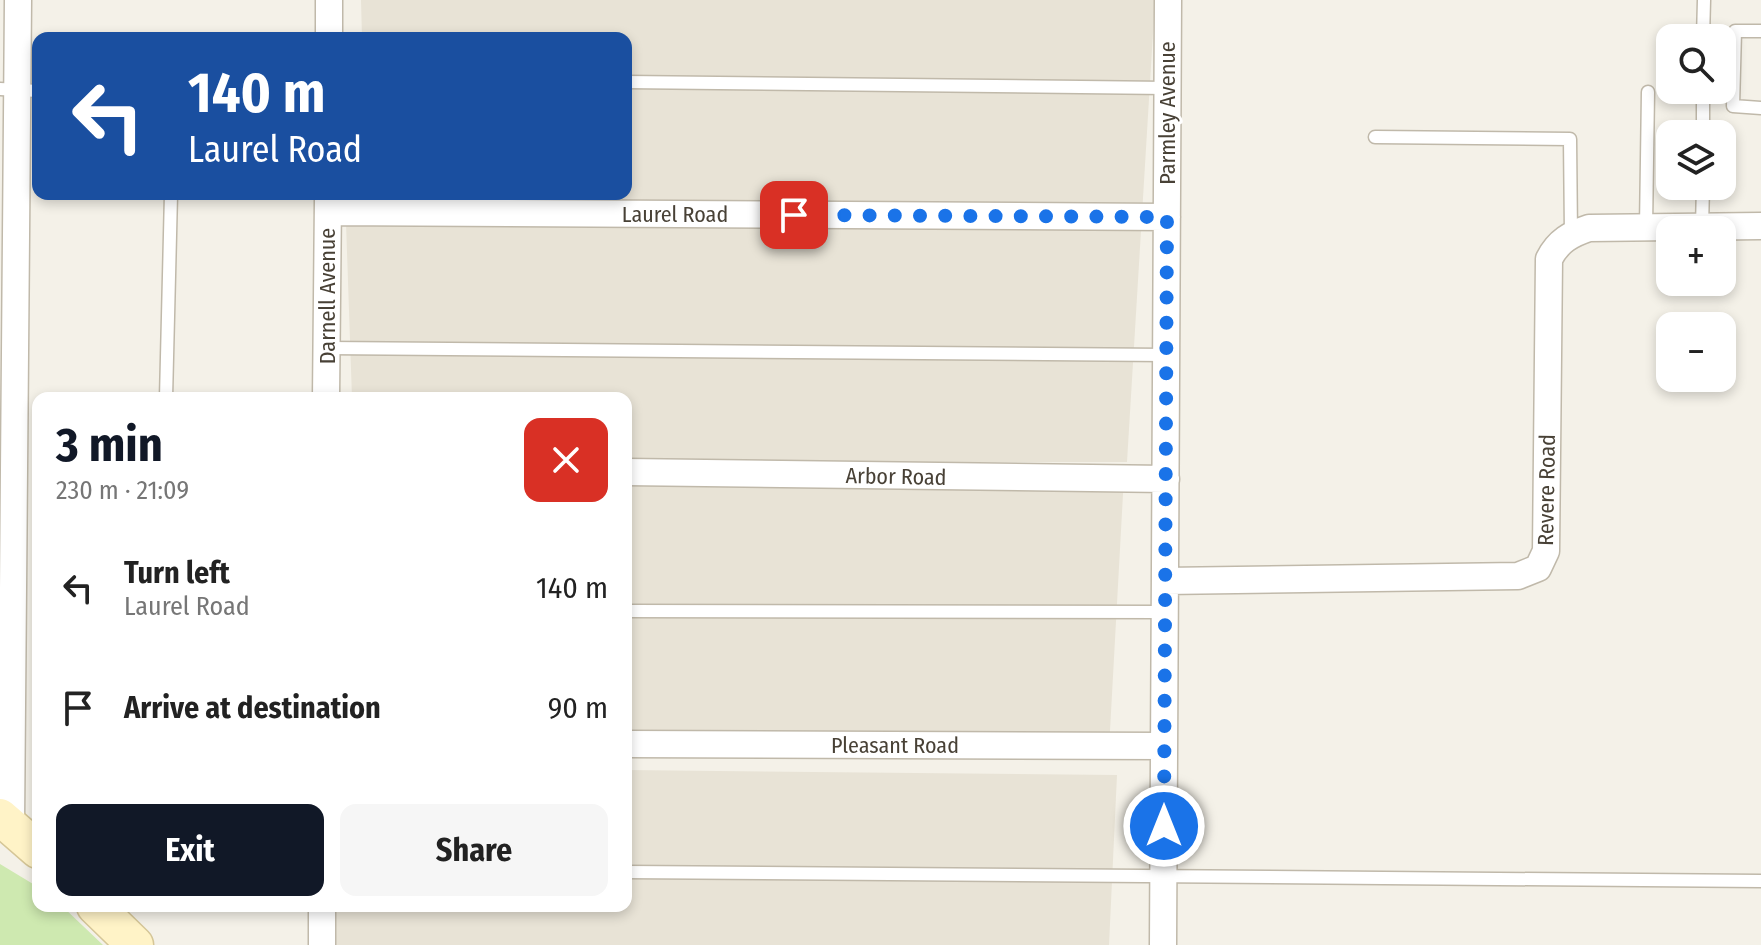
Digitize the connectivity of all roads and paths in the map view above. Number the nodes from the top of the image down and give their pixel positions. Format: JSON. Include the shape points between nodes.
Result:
{"nodes":[{"id":1,"x":18,"y":0,"type":"edge"},
{"id":2,"x":329,"y":0,"type":"edge"},
{"id":3,"x":1168,"y":0,"type":"edge"},
{"id":4,"x":1704,"y":0,"type":"edge"},
{"id":5,"x":1703,"y":24,"type":"edge"},
{"id":6,"x":1761,"y":31,"type":"edge"},
{"id":7,"x":329,"y":32,"type":"edge"},
{"id":8,"x":632,"y":82,"type":"edge"},
{"id":9,"x":1167,"y":88,"type":"junction"},
{"id":10,"x":18,"y":90,"type":"edge"},
{"id":11,"x":1648,"y":92,"type":"dead end"},
{"id":12,"x":1761,"y":108,"type":"edge"},
{"id":13,"x":1375,"y":137,"type":"dead end"},
{"id":14,"x":171,"y":200,"type":"edge"},
{"id":15,"x":328,"y":203,"type":"edge"},
{"id":16,"x":1167,"y":217,"type":"junction"},
{"id":17,"x":1736,"y":226,"type":"edge"},
{"id":18,"x":1761,"y":226,"type":"edge"},
{"id":19,"x":1646,"y":227,"type":"junction"},
{"id":20,"x":1656,"y":227,"type":"edge"},
{"id":21,"x":1571,"y":235,"type":"junction"},
{"id":22,"x":8,"y":270,"type":"edge"},
{"id":23,"x":327,"y":348,"type":"junction"},
{"id":24,"x":1166,"y":355,"type":"junction"},
{"id":25,"x":166,"y":392,"type":"edge"},
{"id":26,"x":326,"y":392,"type":"edge"},
{"id":27,"x":7,"y":419,"type":"edge"},
{"id":28,"x":632,"y":472,"type":"edge"},
{"id":29,"x":1166,"y":479,"type":"junction"},
{"id":30,"x":6,"y":577,"type":"edge"},
{"id":31,"x":1165,"y":581,"type":"junction"},
{"id":32,"x":632,"y":611,"type":"edge"},
{"id":33,"x":1165,"y":612,"type":"junction"},
{"id":34,"x":632,"y":744,"type":"edge"},
{"id":35,"x":1164,"y":746,"type":"junction"},
{"id":36,"x":6,"y":820,"type":"edge"},
{"id":37,"x":32,"y":844,"type":"edge"},
{"id":38,"x":632,"y":872,"type":"edge"},
{"id":39,"x":1164,"y":879,"type":"junction"},
{"id":40,"x":1761,"y":881,"type":"edge"},
{"id":41,"x":101,"y":912,"type":"edge"},
{"id":42,"x":322,"y":912,"type":"edge"},
{"id":43,"x":135,"y":945,"type":"edge"},
{"id":44,"x":322,"y":945,"type":"edge"},
{"id":45,"x":1163,"y":945,"type":"edge"}],
"edges":[{"from":1,"to":10,"type":"street"},
{"from":2,"to":7,"type":"street"},
{"from":3,"to":9,"type":"street","name":"Parmley Avenue"},
{"from":4,"to":5,"type":"lane"},
{"from":6,"to":12,"type":"lane","via":[[1735,31],[1733,106]]},
{"from":8,"to":9,"type":"lane"},
{"from":9,"to":16,"type":"street","name":"Parmley Avenue"},
{"from":10,"to":22,"type":"street"},
{"from":11,"to":19,"type":"lane"},
{"from":13,"to":21,"type":"lane","via":[[1570,139]]},
{"from":14,"to":25,"type":"lane"},
{"from":15,"to":16,"type":"street","name":"Laurel Road"},
{"from":15,"to":23,"type":"street","name":"Darnell Avenue"},
{"from":16,"to":24,"type":"street","name":"Parmley Avenue"},
{"from":17,"to":18,"type":"street"},
{"from":19,"to":20,"type":"street"},
{"from":19,"to":21,"type":"street","via":[[1589,228]]},
{"from":21,"to":31,"type":"street","name":"Revere Road","via":[[1549,259],[1546,551],[1538,568],[1518,576]]},
{"from":22,"to":27,"type":"street"},
{"from":23,"to":24,"type":"lane"},
{"from":23,"to":26,"type":"street","name":"Darnell Avenue"},
{"from":24,"to":29,"type":"street","name":"Parmley Avenue"},
{"from":27,"to":30,"type":"street"},
{"from":28,"to":29,"type":"street","name":"Arbor Road"},
{"from":29,"to":31,"type":"street","name":"Parmley Avenue"},
{"from":30,"to":36,"type":"street"},
{"from":31,"to":33,"type":"street","name":"Parmley Avenue"},
{"from":32,"to":33,"type":"lane"},
{"from":33,"to":35,"type":"street","name":"Parmley Avenue"},
{"from":34,"to":35,"type":"street","name":"Pleasant Road"},
{"from":35,"to":39,"type":"street","name":"Parmley Avenue"},
{"from":36,"to":37,"type":"street"},
{"from":38,"to":39,"type":"lane"},
{"from":39,"to":40,"type":"lane"},
{"from":39,"to":45,"type":"street","name":"Parmley Avenue"},
{"from":41,"to":43,"type":"street"},
{"from":42,"to":44,"type":"street"}]}
